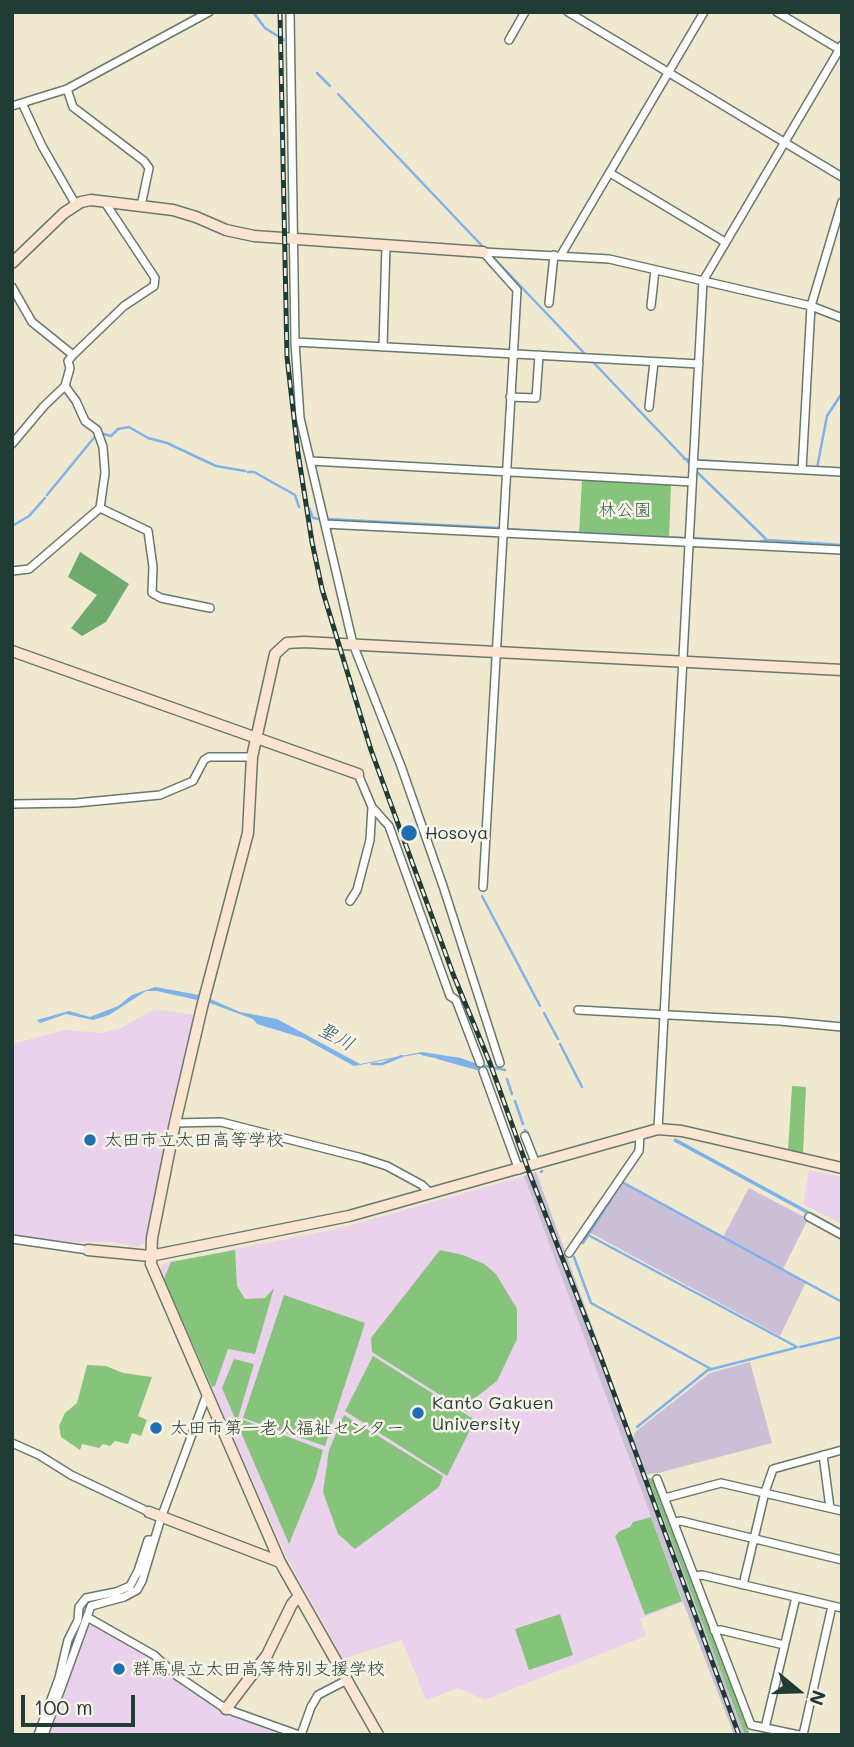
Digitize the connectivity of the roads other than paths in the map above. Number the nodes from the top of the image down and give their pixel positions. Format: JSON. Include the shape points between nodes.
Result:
{"nodes":[{"id":1,"x":209,"y":12,"type":"edge"},
{"id":2,"x":290,"y":12,"type":"edge"},
{"id":3,"x":525,"y":12,"type":"edge"},
{"id":4,"x":568,"y":12,"type":"edge"},
{"id":5,"x":704,"y":12,"type":"edge"},
{"id":6,"x":777,"y":12,"type":"edge"},
{"id":7,"x":509,"y":40,"type":"dead end"},
{"id":8,"x":841,"y":48,"type":"edge"},
{"id":9,"x":669,"y":72,"type":"junction"},
{"id":10,"x":67,"y":89,"type":"junction"},
{"id":11,"x":22,"y":103,"type":"junction"},
{"id":12,"x":12,"y":106,"type":"edge"},
{"id":13,"x":785,"y":142,"type":"junction"},
{"id":14,"x":610,"y":173,"type":"junction"},
{"id":15,"x":842,"y":177,"type":"edge"},
{"id":16,"x":104,"y":200,"type":"junction"},
{"id":17,"x":842,"y":202,"type":"edge"},
{"id":18,"x":76,"y":205,"type":"junction"},
{"id":19,"x":141,"y":206,"type":"junction"},
{"id":20,"x":292,"y":240,"type":"junction"},
{"id":21,"x":725,"y":242,"type":"junction"},
{"id":22,"x":386,"y":246,"type":"junction"},
{"id":23,"x":484,"y":253,"type":"junction"},
{"id":24,"x":558,"y":255,"type":"junction"},
{"id":25,"x":12,"y":263,"type":"edge"},
{"id":26,"x":655,"y":270,"type":"junction"},
{"id":27,"x":703,"y":281,"type":"junction"},
{"id":28,"x":12,"y":286,"type":"edge"},
{"id":29,"x":550,"y":303,"type":"dead end"},
{"id":30,"x":651,"y":306,"type":"dead end"},
{"id":31,"x":811,"y":306,"type":"junction"},
{"id":32,"x":842,"y":318,"type":"edge"},
{"id":33,"x":295,"y":342,"type":"junction"},
{"id":34,"x":383,"y":347,"type":"junction"},
{"id":35,"x":513,"y":354,"type":"junction"},
{"id":36,"x":74,"y":355,"type":"junction"},
{"id":37,"x":539,"y":355,"type":"junction"},
{"id":38,"x":654,"y":362,"type":"junction"},
{"id":39,"x":699,"y":364,"type":"junction"},
{"id":40,"x":65,"y":386,"type":"junction"},
{"id":41,"x":510,"y":397,"type":"junction"},
{"id":42,"x":649,"y":407,"type":"dead end"},
{"id":43,"x":12,"y":444,"type":"edge"},
{"id":44,"x":311,"y":461,"type":"junction"},
{"id":45,"x":693,"y":464,"type":"junction"},
{"id":46,"x":802,"y":470,"type":"junction"},
{"id":47,"x":506,"y":472,"type":"junction"},
{"id":48,"x":842,"y":472,"type":"edge"},
{"id":49,"x":692,"y":482,"type":"junction"},
{"id":50,"x":100,"y":508,"type":"junction"},
{"id":51,"x":325,"y":524,"type":"junction"},
{"id":52,"x":503,"y":534,"type":"junction"},
{"id":53,"x":689,"y":542,"type":"junction"},
{"id":54,"x":842,"y":550,"type":"edge"},
{"id":55,"x":12,"y":571,"type":"edge"},
{"id":56,"x":210,"y":608,"type":"dead end"},
{"id":57,"x":353,"y":644,"type":"junction"},
{"id":58,"x":497,"y":650,"type":"junction"},
{"id":59,"x":12,"y":652,"type":"edge"},
{"id":60,"x":683,"y":661,"type":"junction"},
{"id":61,"x":842,"y":670,"type":"edge"},
{"id":62,"x":257,"y":737,"type":"junction"},
{"id":63,"x":252,"y":757,"type":"junction"},
{"id":64,"x":358,"y":774,"type":"joint"},
{"id":65,"x":12,"y":804,"type":"edge"},
{"id":66,"x":372,"y":807,"type":"junction"},
{"id":67,"x":483,"y":887,"type":"dead end"},
{"id":68,"x":351,"y":901,"type":"dead end"},
{"id":69,"x":578,"y":1010,"type":"dead end"},
{"id":70,"x":663,"y":1016,"type":"junction"},
{"id":71,"x":842,"y":1027,"type":"edge"},
{"id":72,"x":480,"y":1063,"type":"dead end"},
{"id":73,"x":500,"y":1063,"type":"dead end"},
{"id":74,"x":483,"y":1071,"type":"dead end"},
{"id":75,"x":175,"y":1123,"type":"junction"},
{"id":76,"x":658,"y":1129,"type":"junction"},
{"id":77,"x":640,"y":1134,"type":"junction"},
{"id":78,"x":524,"y":1136,"type":"dead end"},
{"id":79,"x":536,"y":1164,"type":"junction"},
{"id":80,"x":842,"y":1168,"type":"edge"},
{"id":81,"x":519,"y":1170,"type":"junction"},
{"id":82,"x":431,"y":1194,"type":"junction"},
{"id":83,"x":809,"y":1217,"type":"dead end"},
{"id":84,"x":842,"y":1235,"type":"edge"},
{"id":85,"x":12,"y":1239,"type":"edge"},
{"id":86,"x":88,"y":1250,"type":"joint"},
{"id":87,"x":569,"y":1253,"type":"dead end"},
{"id":88,"x":150,"y":1256,"type":"junction"},
{"id":89,"x":207,"y":1394,"type":"junction"},
{"id":90,"x":12,"y":1443,"type":"edge"},
{"id":91,"x":842,"y":1450,"type":"edge"},
{"id":92,"x":823,"y":1455,"type":"junction"},
{"id":93,"x":657,"y":1479,"type":"dead end"},
{"id":94,"x":765,"y":1492,"type":"junction"},
{"id":95,"x":665,"y":1497,"type":"junction"},
{"id":96,"x":830,"y":1508,"type":"junction"},
{"id":97,"x":842,"y":1511,"type":"edge"},
{"id":98,"x":149,"y":1512,"type":"joint"},
{"id":99,"x":161,"y":1518,"type":"junction"},
{"id":100,"x":674,"y":1522,"type":"junction"},
{"id":101,"x":754,"y":1539,"type":"junction"},
{"id":102,"x":151,"y":1540,"type":"dead end"},
{"id":103,"x":842,"y":1560,"type":"edge"},
{"id":104,"x":281,"y":1562,"type":"junction"},
{"id":105,"x":694,"y":1576,"type":"junction"},
{"id":106,"x":743,"y":1585,"type":"junction"},
{"id":107,"x":299,"y":1596,"type":"junction"},
{"id":108,"x":796,"y":1597,"type":"junction"},
{"id":109,"x":832,"y":1606,"type":"junction"},
{"id":110,"x":842,"y":1608,"type":"edge"},
{"id":111,"x":87,"y":1618,"type":"junction"},
{"id":112,"x":714,"y":1630,"type":"junction"},
{"id":113,"x":784,"y":1645,"type":"junction"},
{"id":114,"x":347,"y":1680,"type":"junction"},
{"id":115,"x":226,"y":1709,"type":"junction"},
{"id":116,"x":765,"y":1728,"type":"junction"},
{"id":117,"x":38,"y":1735,"type":"edge"},
{"id":118,"x":44,"y":1735,"type":"edge"},
{"id":119,"x":300,"y":1735,"type":"edge"},
{"id":120,"x":378,"y":1735,"type":"edge"},
{"id":121,"x":801,"y":1735,"type":"edge"}],
"edges":[{"from":1,"to":10,"type":"street"},
{"from":2,"to":20,"type":"street"},
{"from":3,"to":7,"type":"street"},
{"from":4,"to":9,"type":"street"},
{"from":5,"to":9,"type":"street"},
{"from":6,"to":8,"type":"street"},
{"from":8,"to":13,"type":"street"},
{"from":9,"to":13,"type":"street"},
{"from":9,"to":14,"type":"street"},
{"from":10,"to":11,"type":"street"},
{"from":10,"to":19,"type":"street","via":[[73,107],[149,168]]},
{"from":11,"to":12,"type":"street"},
{"from":11,"to":18,"type":"street"},
{"from":13,"to":15,"type":"street"},
{"from":13,"to":21,"type":"street"},
{"from":14,"to":21,"type":"street"},
{"from":14,"to":24,"type":"street"},
{"from":16,"to":18,"type":"street"},
{"from":16,"to":19,"type":"street"},
{"from":16,"to":36,"type":"street","via":[[155,278],[154,286],[124,306]]},
{"from":17,"to":31,"type":"street"},
{"from":18,"to":25,"type":"street"},
{"from":19,"to":20,"type":"street","via":[[185,213],[226,230]]},
{"from":20,"to":22,"type":"street"},
{"from":20,"to":33,"type":"street"},
{"from":21,"to":27,"type":"street"},
{"from":22,"to":23,"type":"street"},
{"from":22,"to":34,"type":"street"},
{"from":23,"to":24,"type":"street"},
{"from":23,"to":35,"type":"street","via":[[517,290]]},
{"from":24,"to":26,"type":"street"},
{"from":24,"to":29,"type":"street"},
{"from":26,"to":27,"type":"street"},
{"from":26,"to":30,"type":"street"},
{"from":27,"to":31,"type":"street"},
{"from":27,"to":39,"type":"street"},
{"from":28,"to":36,"type":"street","via":[[32,322]]},
{"from":31,"to":32,"type":"street"},
{"from":31,"to":46,"type":"street"},
{"from":33,"to":34,"type":"street"},
{"from":33,"to":44,"type":"street","via":[[300,418]]},
{"from":34,"to":35,"type":"street"},
{"from":35,"to":37,"type":"street"},
{"from":35,"to":41,"type":"street"},
{"from":36,"to":40,"type":"street","via":[[68,361]]},
{"from":37,"to":38,"type":"street"},
{"from":37,"to":41,"type":"street","via":[[536,398]]},
{"from":38,"to":39,"type":"street"},
{"from":38,"to":42,"type":"street"},
{"from":39,"to":45,"type":"street"},
{"from":40,"to":43,"type":"street"},
{"from":40,"to":50,"type":"street","via":[[85,421],[97,430],[103,447]]},
{"from":41,"to":47,"type":"street"},
{"from":44,"to":47,"type":"street"},
{"from":44,"to":51,"type":"street"},
{"from":45,"to":46,"type":"street"},
{"from":45,"to":49,"type":"street"},
{"from":46,"to":48,"type":"street"},
{"from":47,"to":49,"type":"street"},
{"from":47,"to":52,"type":"street"},
{"from":49,"to":53,"type":"street"},
{"from":50,"to":55,"type":"street","via":[[29,569]]},
{"from":50,"to":56,"type":"street","via":[[148,531],[152,593]]},
{"from":51,"to":52,"type":"street"},
{"from":51,"to":57,"type":"street"},
{"from":52,"to":53,"type":"street"},
{"from":52,"to":58,"type":"street"},
{"from":53,"to":54,"type":"street"},
{"from":53,"to":60,"type":"street"},
{"from":57,"to":58,"type":"street"},
{"from":57,"to":62,"type":"street","via":[[287,643],[275,654]]},
{"from":57,"to":73,"type":"street","via":[[418,814]]},
{"from":58,"to":60,"type":"street"},
{"from":58,"to":67,"type":"street"},
{"from":59,"to":62,"type":"street"},
{"from":60,"to":61,"type":"street"},
{"from":60,"to":70,"type":"street"},
{"from":62,"to":63,"type":"street"},
{"from":62,"to":64,"type":"street"},
{"from":63,"to":65,"type":"street","via":[[209,757],[193,781],[160,795]]},
{"from":63,"to":75,"type":"street","via":[[248,833]]},
{"from":64,"to":66,"type":"street"},
{"from":66,"to":68,"type":"street","via":[[370,840]]},
{"from":66,"to":72,"type":"street","via":[[389,826],[450,996],[456,1000]]},
{"from":69,"to":70,"type":"street"},
{"from":70,"to":71,"type":"street"},
{"from":70,"to":76,"type":"street"},
{"from":74,"to":81,"type":"street"},
{"from":75,"to":82,"type":"street","via":[[221,1122],[362,1158],[387,1166]]},
{"from":75,"to":88,"type":"street"},
{"from":76,"to":77,"type":"street"},
{"from":76,"to":80,"type":"street"},
{"from":77,"to":79,"type":"street"},
{"from":77,"to":87,"type":"street","via":[[639,1151]]},
{"from":78,"to":79,"type":"street"},
{"from":79,"to":81,"type":"street"},
{"from":81,"to":82,"type":"street"},
{"from":82,"to":88,"type":"street","via":[[349,1216]]},
{"from":83,"to":84,"type":"street"},
{"from":85,"to":86,"type":"street"},
{"from":86,"to":88,"type":"street"},
{"from":88,"to":89,"type":"street"},
{"from":89,"to":99,"type":"street"},
{"from":89,"to":104,"type":"street"},
{"from":90,"to":98,"type":"street"},
{"from":91,"to":92,"type":"street"},
{"from":92,"to":94,"type":"street","via":[[775,1468]]},
{"from":92,"to":96,"type":"street"},
{"from":93,"to":95,"type":"street"},
{"from":94,"to":95,"type":"street","via":[[721,1483]]},
{"from":94,"to":96,"type":"street"},
{"from":94,"to":101,"type":"street"},
{"from":95,"to":100,"type":"street"},
{"from":96,"to":97,"type":"street"},
{"from":98,"to":99,"type":"street"},
{"from":99,"to":104,"type":"street"},
{"from":99,"to":111,"type":"street","via":[[136,1590],[94,1604]]},
{"from":100,"to":101,"type":"street"},
{"from":100,"to":105,"type":"street"},
{"from":101,"to":103,"type":"street"},
{"from":101,"to":106,"type":"street"},
{"from":102,"to":117,"type":"street","via":[[130,1586],[86,1598],[79,1607]]},
{"from":104,"to":107,"type":"street"},
{"from":105,"to":106,"type":"street"},
{"from":105,"to":112,"type":"street"},
{"from":106,"to":108,"type":"street"},
{"from":107,"to":114,"type":"street"},
{"from":107,"to":115,"type":"street","via":[[267,1655]]},
{"from":108,"to":109,"type":"street"},
{"from":108,"to":113,"type":"street"},
{"from":109,"to":110,"type":"street"},
{"from":109,"to":121,"type":"street"},
{"from":111,"to":115,"type":"street","via":[[154,1655]]},
{"from":111,"to":118,"type":"street"},
{"from":112,"to":113,"type":"street"},
{"from":112,"to":116,"type":"street","via":[[751,1725]]},
{"from":113,"to":116,"type":"street"},
{"from":114,"to":119,"type":"street","via":[[318,1695]]},
{"from":114,"to":120,"type":"street"},
{"from":115,"to":119,"type":"street"},
{"from":116,"to":121,"type":"street"}]}
